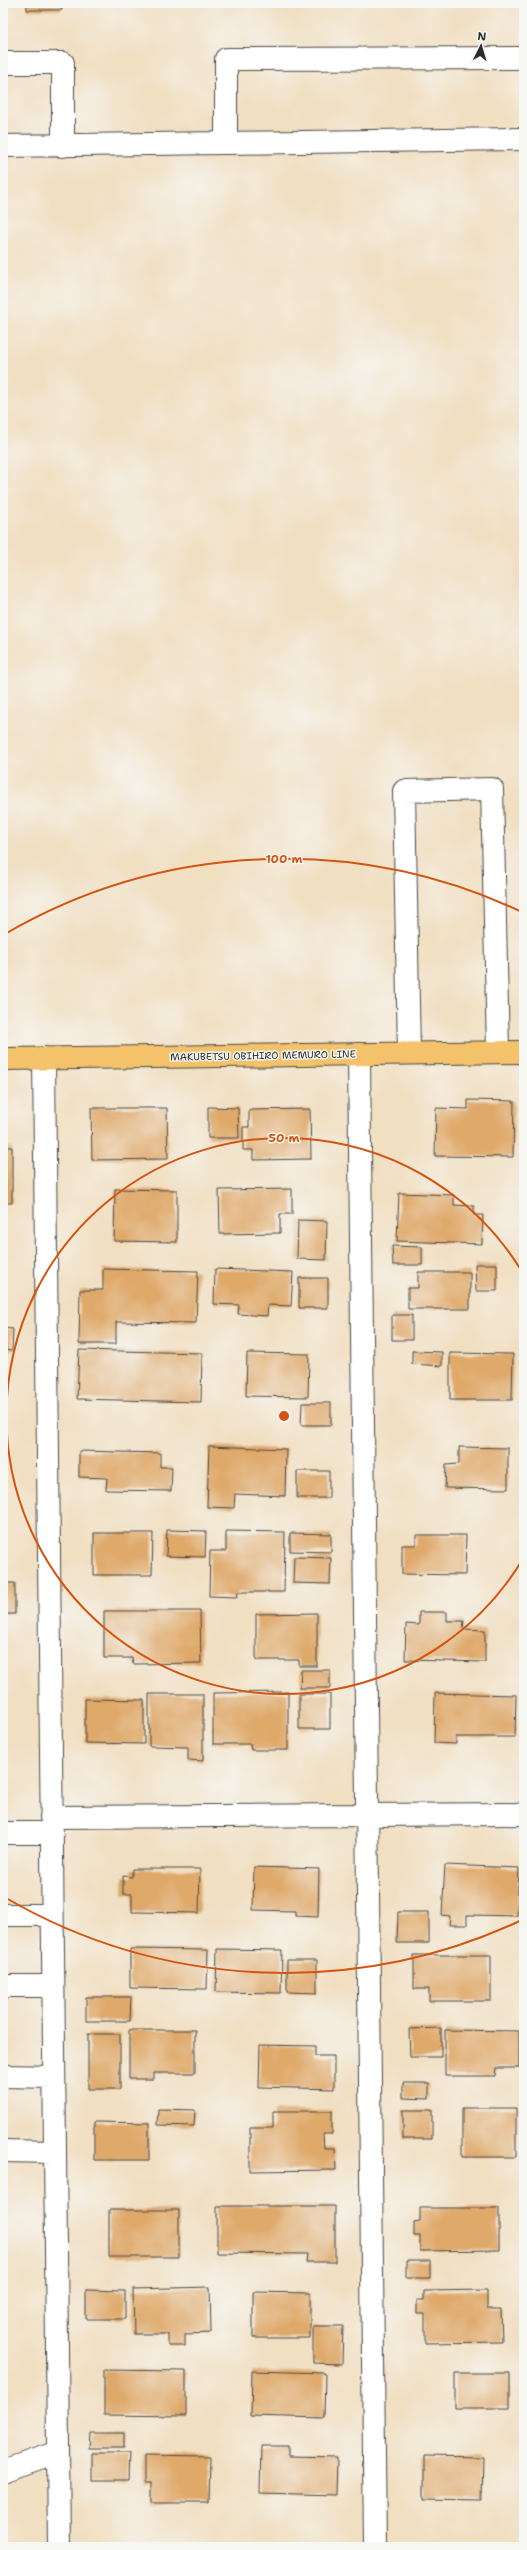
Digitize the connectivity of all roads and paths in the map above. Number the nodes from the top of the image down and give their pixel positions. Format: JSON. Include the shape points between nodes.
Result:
{"nodes":[{"id":1,"x":524,"y":58,"type":"edge"},
{"id":2,"x":3,"y":63,"type":"edge"},
{"id":3,"x":524,"y":139,"type":"edge"},
{"id":4,"x":226,"y":143,"type":"junction"},
{"id":5,"x":3,"y":146,"type":"edge"},
{"id":6,"x":63,"y":146,"type":"junction"},
{"id":7,"x":498,"y":1052,"type":"junction"},
{"id":8,"x":524,"y":1052,"type":"edge"},
{"id":9,"x":409,"y":1053,"type":"junction"},
{"id":10,"x":359,"y":1054,"type":"junction"},
{"id":11,"x":44,"y":1058,"type":"junction"},
{"id":12,"x":3,"y":1059,"type":"edge"},
{"id":13,"x":366,"y":1814,"type":"junction"},
{"id":14,"x":524,"y":1814,"type":"edge"},
{"id":15,"x":51,"y":1825,"type":"junction"},
{"id":16,"x":3,"y":1834,"type":"edge"},
{"id":17,"x":52,"y":1915,"type":"junction"},
{"id":18,"x":3,"y":1916,"type":"edge"},
{"id":19,"x":3,"y":1986,"type":"edge"},
{"id":20,"x":53,"y":1986,"type":"junction"},
{"id":21,"x":3,"y":2076,"type":"edge"},
{"id":22,"x":54,"y":2077,"type":"junction"},
{"id":23,"x":3,"y":2151,"type":"edge"},
{"id":24,"x":55,"y":2152,"type":"junction"},
{"id":25,"x":58,"y":2452,"type":"junction"},
{"id":26,"x":3,"y":2471,"type":"edge"},
{"id":27,"x":59,"y":2547,"type":"edge"},
{"id":28,"x":375,"y":2547,"type":"edge"}],
"edges":[{"from":1,"to":4,"type":"street","via":[[226,60]]},
{"from":2,"to":6,"type":"street","via":[[62,63]]},
{"from":3,"to":4,"type":"street"},
{"from":4,"to":6,"type":"street"},
{"from":5,"to":6,"type":"street"},
{"from":7,"to":8,"type":"main road","name":"MAKUBETSU OBIHIRO MEMURO LINE"},
{"from":7,"to":9,"type":"main road","name":"MAKUBETSU OBIHIRO MEMURO LINE"},
{"from":7,"to":9,"type":"street","via":[[492,789],[404,791]]},
{"from":9,"to":10,"type":"main road","name":"MAKUBETSU OBIHIRO MEMURO LINE"},
{"from":10,"to":11,"type":"main road","name":"MAKUBETSU OBIHIRO MEMURO LINE"},
{"from":10,"to":13,"type":"street"},
{"from":11,"to":12,"type":"main road","name":"MAKUBETSU OBIHIRO MEMURO LINE"},
{"from":11,"to":15,"type":"street"},
{"from":13,"to":14,"type":"street"},
{"from":13,"to":15,"type":"street"},
{"from":13,"to":28,"type":"street"},
{"from":15,"to":16,"type":"street"},
{"from":15,"to":17,"type":"street"},
{"from":17,"to":18,"type":"street"},
{"from":17,"to":20,"type":"street"},
{"from":19,"to":20,"type":"street"},
{"from":20,"to":22,"type":"street"},
{"from":21,"to":22,"type":"street"},
{"from":22,"to":24,"type":"street"},
{"from":23,"to":24,"type":"street"},
{"from":24,"to":25,"type":"street"},
{"from":25,"to":26,"type":"street"},
{"from":25,"to":27,"type":"street"}]}
